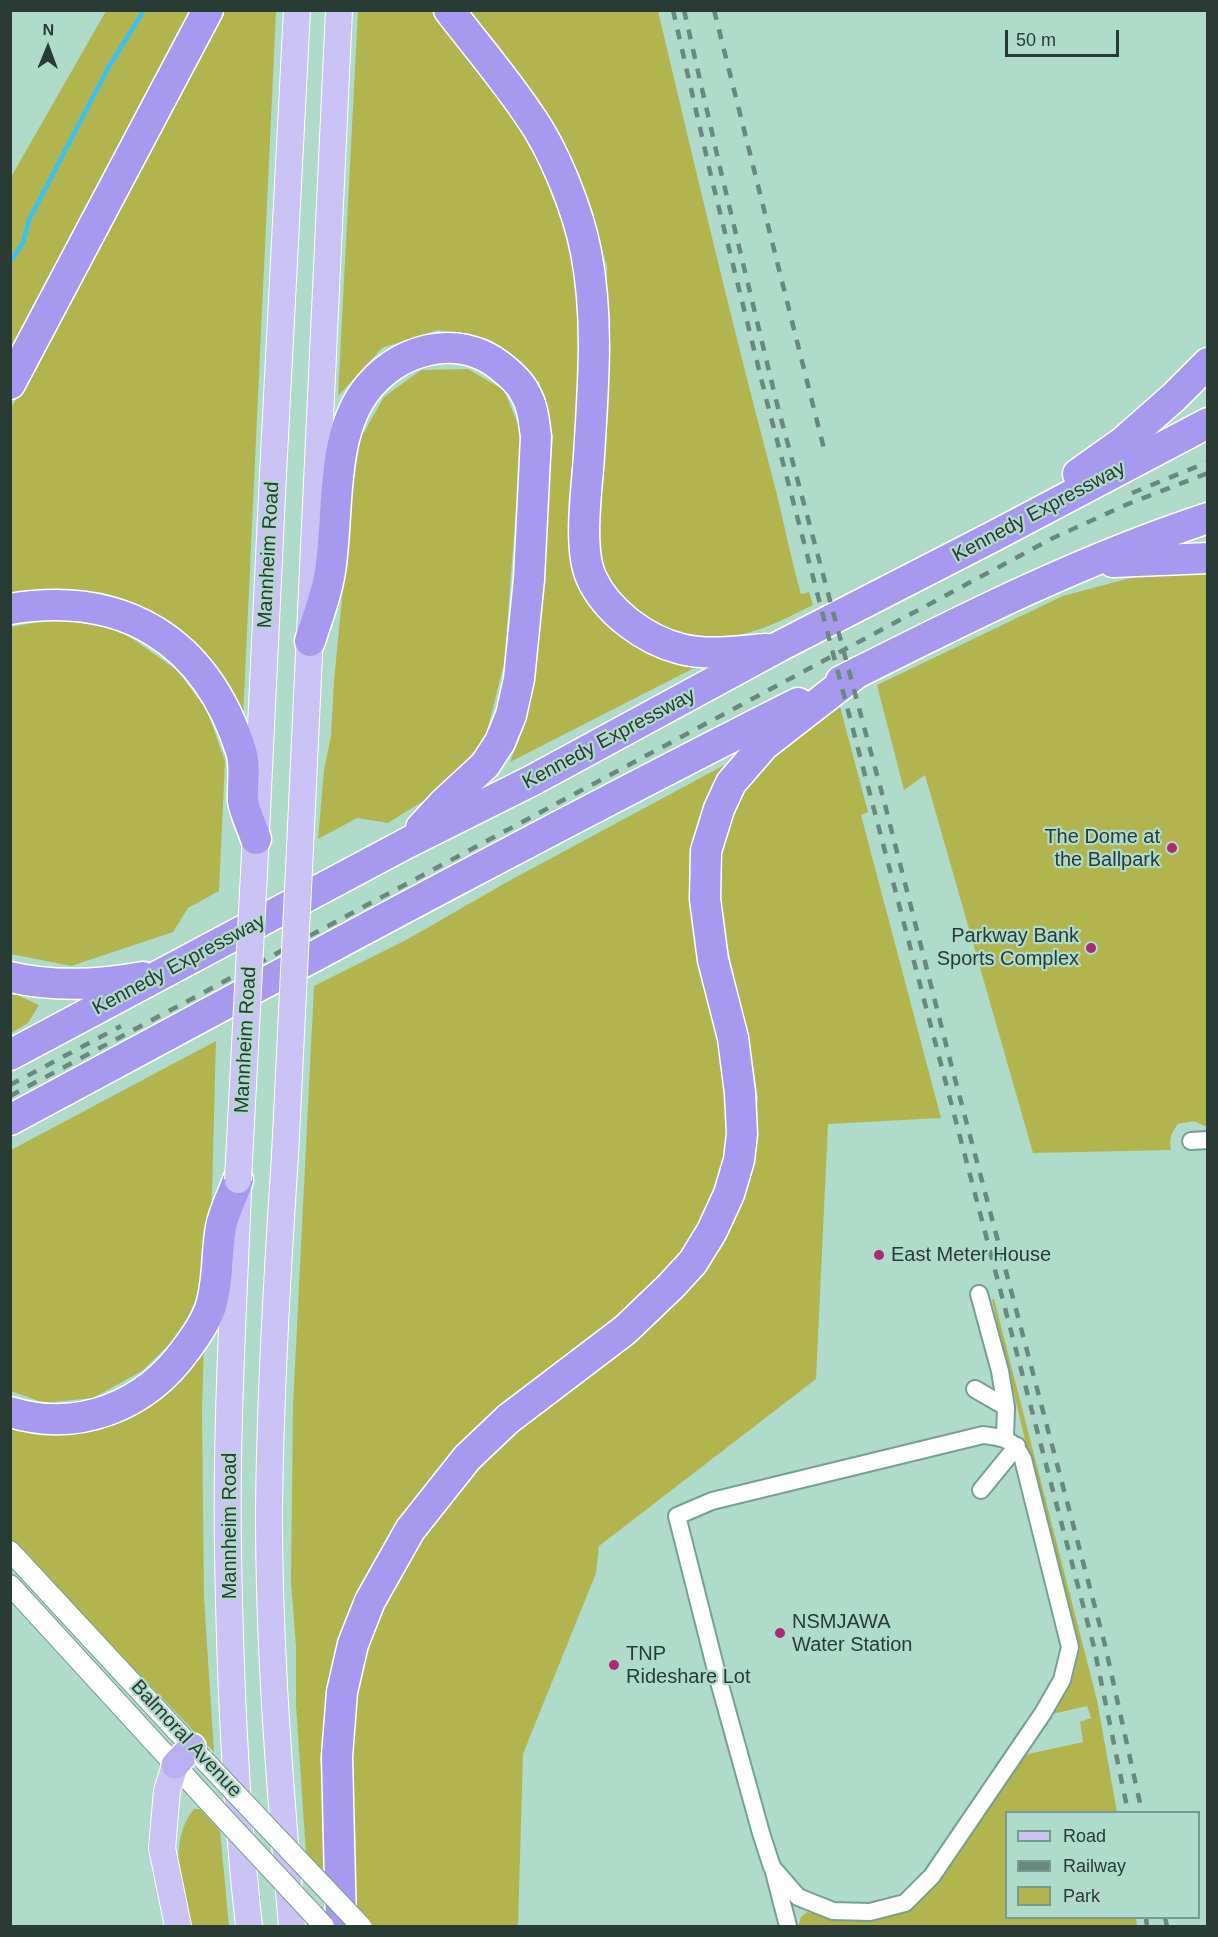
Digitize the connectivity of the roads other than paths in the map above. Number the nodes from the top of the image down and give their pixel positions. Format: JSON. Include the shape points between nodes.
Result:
{"nodes":[{"id":1,"x":208,"y":10,"type":"edge"},
{"id":2,"x":297,"y":10,"type":"edge"},
{"id":3,"x":339,"y":10,"type":"edge"},
{"id":4,"x":449,"y":10,"type":"edge"},
{"id":5,"x":1208,"y":363,"type":"edge"},
{"id":6,"x":10,"y":384,"type":"edge"},
{"id":7,"x":1208,"y":423,"type":"edge"},
{"id":8,"x":1208,"y":518,"type":"edge"},
{"id":9,"x":994,"y":536,"type":"junction"},
{"id":10,"x":1208,"y":558,"type":"edge"},
{"id":11,"x":1086,"y":564,"type":"junction"},
{"id":12,"x":10,"y":609,"type":"edge"},
{"id":13,"x":310,"y":641,"type":"junction"},
{"id":14,"x":778,"y":648,"type":"junction"},
{"id":15,"x":858,"y":672,"type":"junction"},
{"id":16,"x":256,"y":840,"type":"junction"},
{"id":17,"x":407,"y":843,"type":"junction"},
{"id":18,"x":177,"y":966,"type":"junction"},
{"id":19,"x":10,"y":977,"type":"edge"},
{"id":20,"x":10,"y":1055,"type":"edge"},
{"id":21,"x":98,"y":1073,"type":"junction"},
{"id":22,"x":10,"y":1120,"type":"edge"},
{"id":23,"x":10,"y":1128,"type":"edge"},
{"id":24,"x":238,"y":1180,"type":"junction"},
{"id":25,"x":979,"y":1294,"type":"dead end"},
{"id":26,"x":975,"y":1389,"type":"dead end"},
{"id":27,"x":1006,"y":1407,"type":"junction"},
{"id":28,"x":10,"y":1412,"type":"edge"},
{"id":29,"x":1011,"y":1442,"type":"junction"},
{"id":30,"x":981,"y":1490,"type":"dead end"},
{"id":31,"x":10,"y":1551,"type":"edge"},
{"id":32,"x":10,"y":1585,"type":"edge"},
{"id":33,"x":191,"y":1758,"type":"junction"},
{"id":34,"x":772,"y":1867,"type":"junction"},
{"id":35,"x":178,"y":1926,"type":"edge"},
{"id":36,"x":249,"y":1926,"type":"edge"},
{"id":37,"x":292,"y":1926,"type":"edge"},
{"id":38,"x":324,"y":1926,"type":"edge"},
{"id":39,"x":341,"y":1926,"type":"edge"},
{"id":40,"x":361,"y":1926,"type":"edge"},
{"id":41,"x":788,"y":1926,"type":"edge"}],
"edges":[{"from":1,"to":6,"type":"highway"},
{"from":2,"to":16,"type":"main road","name":"Mannheim Road"},
{"from":3,"to":13,"type":"main road","name":"Mannheim Road"},
{"from":4,"to":14,"type":"highway","via":[[530,116],[549,149],[577,216],[586,251],[595,334],[585,517],[591,575],[602,596],[624,619],[652,638],[681,649],[710,653]]},
{"from":5,"to":9,"type":"highway","via":[[1123,442]]},
{"from":7,"to":9,"type":"highway","name":"Kennedy Expressway"},
{"from":8,"to":11,"type":"highway"},
{"from":9,"to":14,"type":"highway","name":"Kennedy Expressway"},
{"from":10,"to":11,"type":"highway"},
{"from":11,"to":15,"type":"highway","via":[[958,621]]},
{"from":12,"to":16,"type":"highway","via":[[77,606],[114,612],[173,643],[191,660],[225,709],[242,754],[244,803]]},
{"from":13,"to":17,"type":"highway","via":[[330,572],[340,463],[349,422],[364,392],[389,366],[413,353],[437,348],[464,350],[490,358],[511,374],[525,392],[536,437],[519,679],[511,715],[485,765]]},
{"from":13,"to":37,"type":"main road","name":"Mannheim Road","bridge":true,"via":[[274,1313],[269,1515],[279,1776]]},
{"from":14,"to":17,"type":"highway","name":"Kennedy Expressway"},
{"from":15,"to":21,"type":"highway","via":[[662,771]]},
{"from":15,"to":39,"type":"highway","via":[[764,745],[731,783],[706,851],[705,899],[713,960],[733,1038],[742,1134],[729,1194],[712,1231],[693,1262],[625,1330],[508,1419],[467,1458],[410,1530],[370,1601],[353,1644],[342,1692],[337,1756]]},
{"from":16,"to":24,"type":"main road","name":"Mannheim Road","bridge":true},
{"from":17,"to":18,"type":"highway","name":"Kennedy Expressway"},
{"from":18,"to":19,"type":"highway","via":[[144,977],[110,982],[66,983]]},
{"from":18,"to":20,"type":"highway","name":"Kennedy Expressway"},
{"from":21,"to":22,"type":"highway"},
{"from":21,"to":23,"type":"highway"},
{"from":24,"to":28,"type":"highway","via":[[221,1226],[210,1309],[179,1360],[141,1394],[116,1408],[63,1420]]},
{"from":24,"to":36,"type":"main road","name":"Mannheim Road","via":[[228,1549],[240,1846]]},
{"from":25,"to":27,"type":"street"},
{"from":26,"to":27,"type":"street"},
{"from":27,"to":29,"type":"street"},
{"from":29,"to":30,"type":"street"},
{"from":29,"to":34,"type":"street","via":[[1023,1459],[1070,1647],[1062,1680],[1048,1705],[932,1876],[905,1903],[870,1912],[833,1911],[798,1897]]},
{"from":29,"to":34,"type":"street","via":[[983,1435],[712,1501],[677,1516]]},
{"from":31,"to":33,"type":"street","name":"Balmoral Avenue"},
{"from":32,"to":33,"type":"street","name":"Balmoral Avenue"},
{"from":33,"to":35,"type":"main road","via":[[168,1791],[162,1848]]},
{"from":33,"to":38,"type":"street","name":"Balmoral Avenue","bridge":true,"via":[[206,1799]]},
{"from":33,"to":40,"type":"street","name":"Balmoral Avenue","bridge":true},
{"from":34,"to":41,"type":"street"}]}
